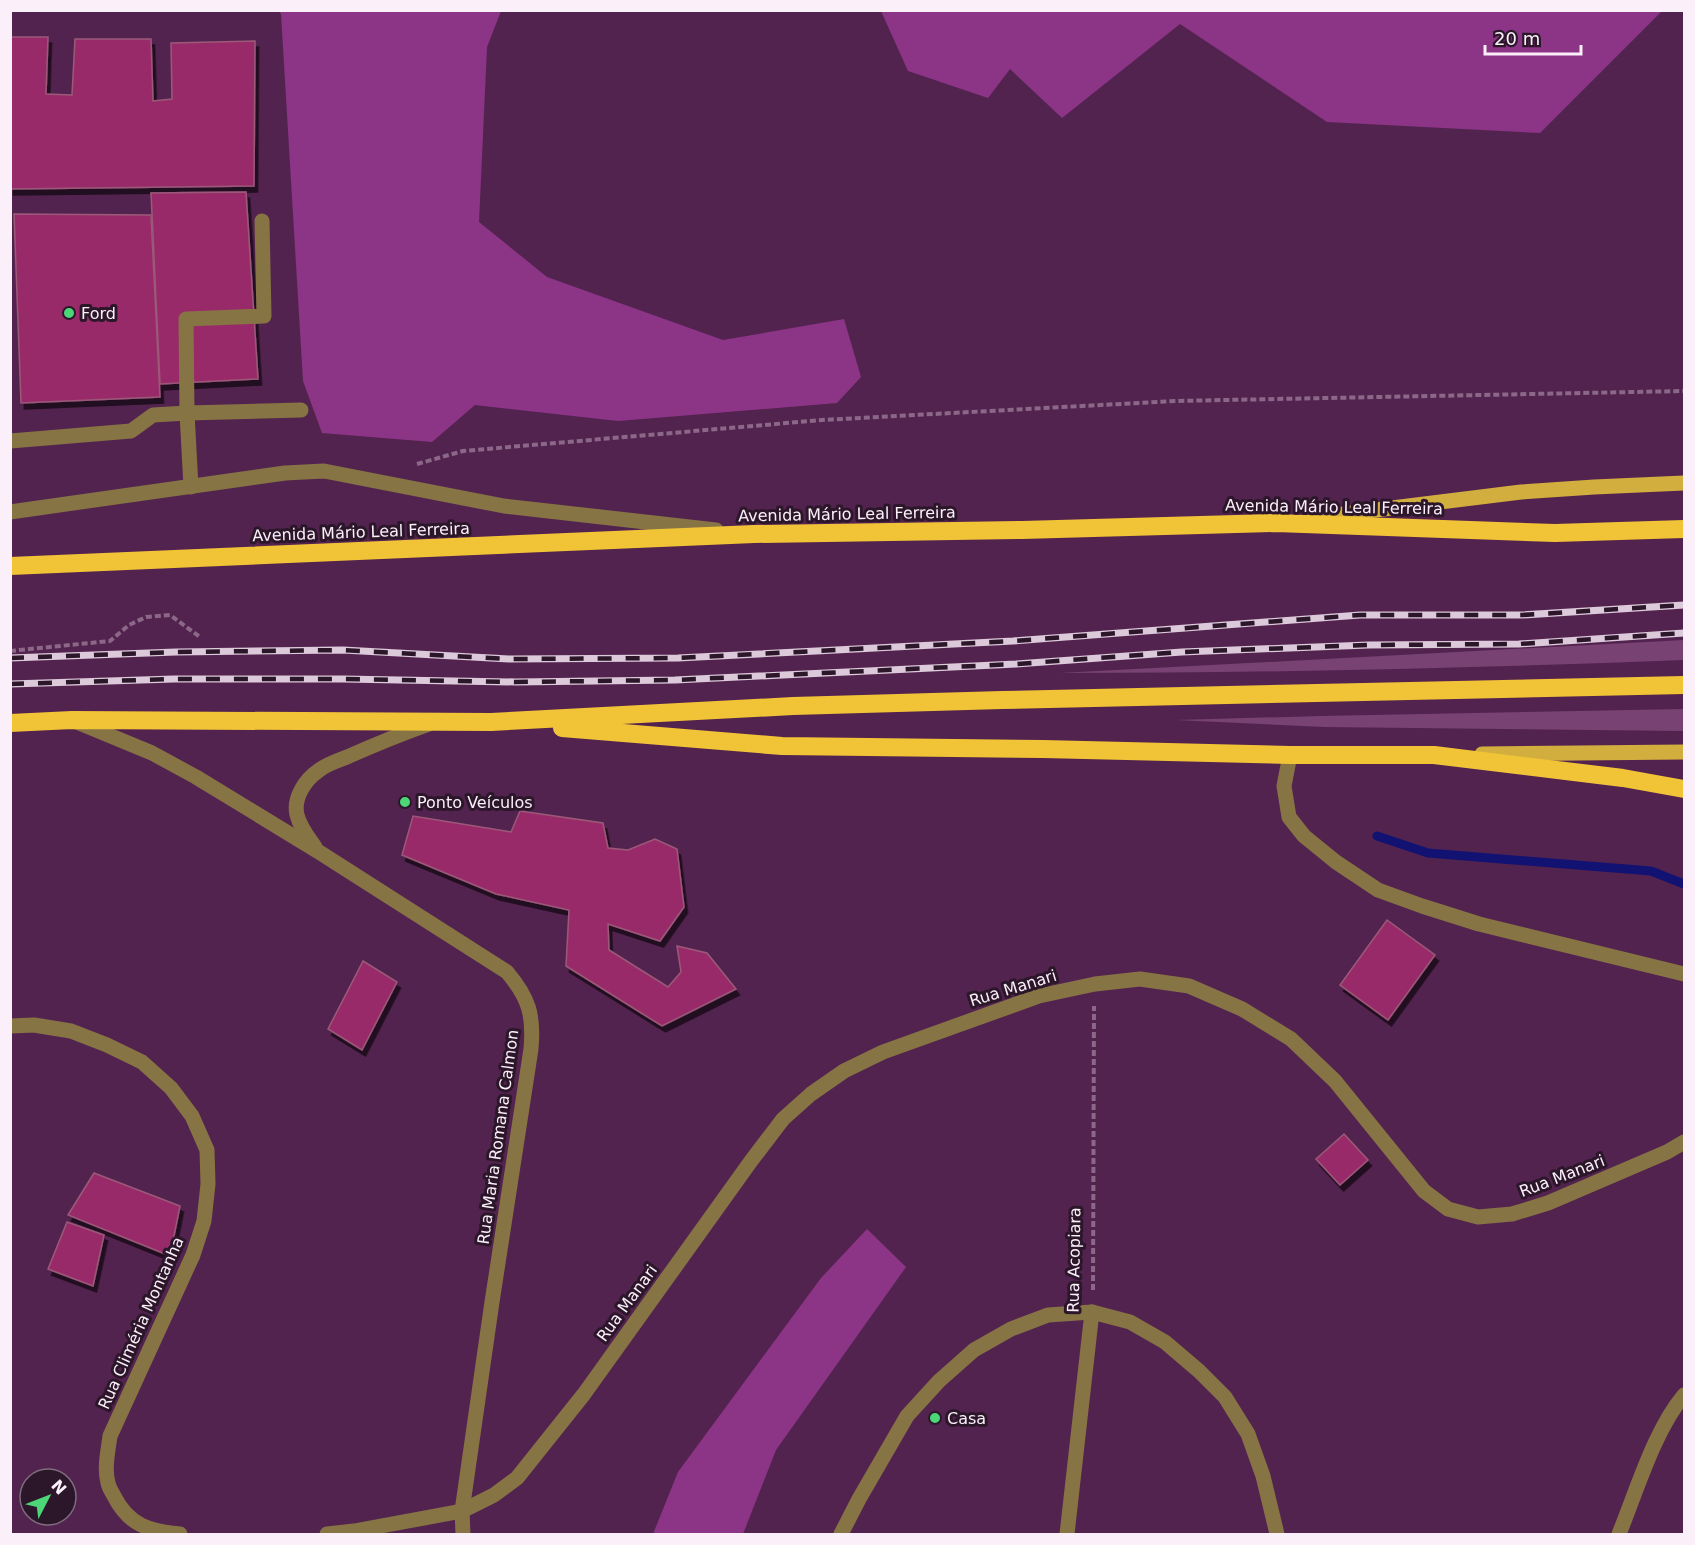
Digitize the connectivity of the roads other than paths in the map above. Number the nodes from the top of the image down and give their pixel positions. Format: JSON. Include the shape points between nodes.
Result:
{"nodes":[{"id":1,"x":262,"y":221,"type":"dead end"},
{"id":2,"x":301,"y":410,"type":"dead end"},
{"id":3,"x":187,"y":413,"type":"junction"},
{"id":4,"x":10,"y":441,"type":"edge"},
{"id":5,"x":1684,"y":483,"type":"edge"},
{"id":6,"x":191,"y":487,"type":"junction"},
{"id":7,"x":10,"y":512,"type":"edge"},
{"id":8,"x":1276,"y":523,"type":"junction"},
{"id":9,"x":1684,"y":529,"type":"edge"},
{"id":10,"x":754,"y":534,"type":"junction"},
{"id":11,"x":10,"y":566,"type":"edge"},
{"id":12,"x":1684,"y":685,"type":"edge"},
{"id":13,"x":72,"y":720,"type":"junction"},
{"id":14,"x":433,"y":722,"type":"junction"},
{"id":15,"x":491,"y":722,"type":"junction"},
{"id":16,"x":10,"y":723,"type":"edge"},
{"id":17,"x":1684,"y":752,"type":"edge"},
{"id":18,"x":1290,"y":755,"type":"junction"},
{"id":19,"x":1434,"y":755,"type":"junction"},
{"id":20,"x":1684,"y":789,"type":"edge"},
{"id":21,"x":319,"y":852,"type":"junction"},
{"id":22,"x":1684,"y":974,"type":"edge"},
{"id":23,"x":11,"y":1027,"type":"edge"},
{"id":24,"x":1684,"y":1142,"type":"edge"},
{"id":25,"x":1092,"y":1312,"type":"junction"},
{"id":26,"x":1684,"y":1395,"type":"edge"},
{"id":27,"x":462,"y":1511,"type":"junction"},
{"id":28,"x":180,"y":1534,"type":"edge"},
{"id":29,"x":327,"y":1534,"type":"edge"},
{"id":30,"x":462,"y":1534,"type":"edge"},
{"id":31,"x":842,"y":1534,"type":"edge"},
{"id":32,"x":1067,"y":1534,"type":"edge"},
{"id":33,"x":1277,"y":1534,"type":"edge"},
{"id":34,"x":1619,"y":1534,"type":"edge"}],
"edges":[{"from":1,"to":3,"type":"street","via":[[264,316],[186,319]]},
{"from":2,"to":3,"type":"street"},
{"from":3,"to":4,"type":"street","via":[[153,415],[130,430]]},
{"from":3,"to":6,"type":"street"},
{"from":5,"to":8,"type":"main road","via":[[1512,493]]},
{"from":6,"to":7,"type":"street"},
{"from":6,"to":10,"type":"street","via":[[324,471],[504,506]]},
{"from":8,"to":9,"type":"highway","name":"Avenida Mário Leal Ferreira","via":[[1555,533]]},
{"from":8,"to":10,"type":"highway","name":"Avenida Mário Leal Ferreira"},
{"from":10,"to":11,"type":"highway","name":"Avenida Mário Leal Ferreira"},
{"from":12,"to":15,"type":"highway","via":[[793,706]]},
{"from":13,"to":14,"type":"highway"},
{"from":13,"to":16,"type":"highway"},
{"from":13,"to":21,"type":"street","name":"Rua Maria Romana Calmon","via":[[152,753]]},
{"from":14,"to":15,"type":"highway"},
{"from":14,"to":21,"type":"street","name":"Rua Maria Romana Calmon","via":[[319,769],[307,781],[297,797],[296,814]]},
{"from":15,"to":18,"type":"highway","via":[[782,746]]},
{"from":17,"to":19,"type":"main road"},
{"from":18,"to":19,"type":"highway"},
{"from":18,"to":22,"type":"street","via":[[1284,786],[1290,817],[1304,836],[1328,856],[1378,890],[1479,924]]},
{"from":19,"to":20,"type":"highway"},
{"from":21,"to":27,"type":"street","name":"Rua Maria Romana Calmon","via":[[507,972],[528,1006],[533,1028]]},
{"from":23,"to":28,"type":"street","name":"Rua Climéria Montanha","via":[[34,1025],[71,1031],[142,1062],[171,1088],[192,1116],[207,1150],[204,1221],[193,1255],[110,1436],[106,1462],[108,1484],[118,1504],[135,1522],[155,1531]]},
{"from":24,"to":27,"type":"street","name":"Rua Manari","via":[[1548,1203],[1512,1214],[1478,1217],[1448,1209],[1424,1191],[1335,1081],[1291,1039],[1242,1008],[1189,986],[1140,979],[1039,996],[883,1052],[844,1071],[811,1094],[783,1119],[584,1395],[517,1478]]},
{"from":25,"to":31,"type":"street","via":[[1048,1316],[1011,1329],[975,1350],[907,1416]]},
{"from":25,"to":32,"type":"street","name":"Rua Acopiara"},
{"from":25,"to":33,"type":"street","via":[[1130,1322],[1165,1342],[1225,1397],[1248,1434]]},
{"from":26,"to":34,"type":"street","via":[[1655,1445]]},
{"from":27,"to":29,"type":"street"},
{"from":27,"to":30,"type":"street","name":"Rua Maria Romana Calmon"}]}
